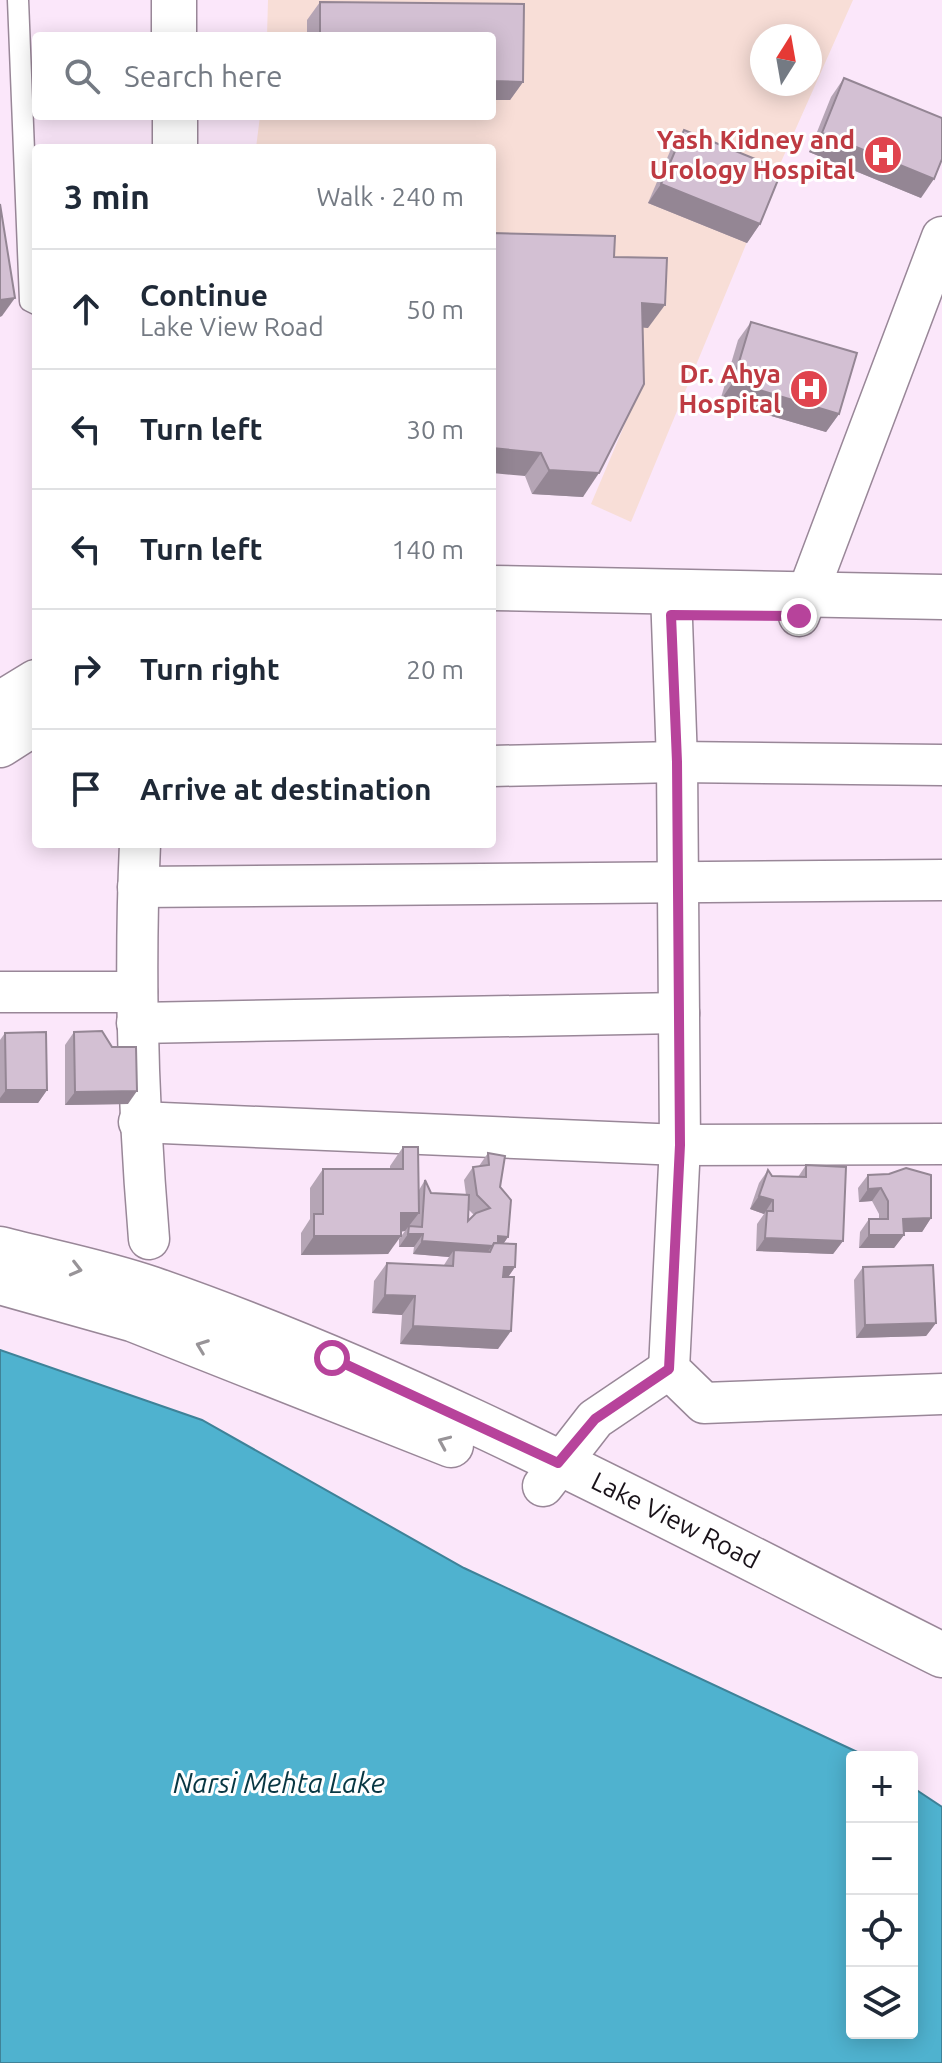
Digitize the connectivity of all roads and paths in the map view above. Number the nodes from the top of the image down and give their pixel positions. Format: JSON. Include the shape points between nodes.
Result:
{"nodes":[{"id":1,"x":18,"y":0,"type":"edge"},
{"id":2,"x":174,"y":0,"type":"edge"},
{"id":3,"x":174,"y":32,"type":"edge"},
{"id":4,"x":175,"y":120,"type":"edge"},
{"id":5,"x":175,"y":144,"type":"edge"},
{"id":6,"x":942,"y":237,"type":"edge"},
{"id":7,"x":32,"y":302,"type":"edge"},
{"id":8,"x":496,"y":588,"type":"edge"},
{"id":9,"x":942,"y":597,"type":"edge"},
{"id":10,"x":671,"y":604,"type":"junction"},
{"id":11,"x":802,"y":606,"type":"junction"},
{"id":12,"x":496,"y":612,"type":"edge"},
{"id":13,"x":942,"y":618,"type":"edge"},
{"id":14,"x":32,"y":684,"type":"edge"},
{"id":15,"x":0,"y":704,"type":"edge"},
{"id":16,"x":32,"y":725,"type":"edge"},
{"id":17,"x":0,"y":745,"type":"edge"},
{"id":18,"x":677,"y":762,"type":"junction"},
{"id":19,"x":942,"y":765,"type":"edge"},
{"id":20,"x":496,"y":766,"type":"edge"},
{"id":21,"x":140,"y":848,"type":"edge"},
{"id":22,"x":942,"y":880,"type":"edge"},
{"id":23,"x":678,"y":881,"type":"junction"},
{"id":24,"x":138,"y":887,"type":"junction"},
{"id":25,"x":0,"y":992,"type":"edge"},
{"id":26,"x":137,"y":1008,"type":"junction"},
{"id":27,"x":679,"y":1013,"type":"junction"},
{"id":28,"x":139,"y":1122,"type":"junction"},
{"id":29,"x":942,"y":1144,"type":"edge"},
{"id":30,"x":680,"y":1145,"type":"junction"},
{"id":31,"x":149,"y":1239,"type":"dead end"},
{"id":32,"x":0,"y":1249,"type":"edge"},
{"id":33,"x":0,"y":1282,"type":"edge"},
{"id":34,"x":145,"y":1305,"type":"junction"},
{"id":35,"x":669,"y":1369,"type":"junction"},
{"id":36,"x":942,"y":1394,"type":"edge"},
{"id":37,"x":551,"y":1475,"type":"junction"},
{"id":38,"x":942,"y":1655,"type":"edge"},
{"id":39,"x":942,"y":1684,"type":"edge"}],
"edges":[{"from":1,"to":7,"type":"lane"},
{"from":2,"to":3,"type":"main road"},
{"from":4,"to":5,"type":"main road"},
{"from":6,"to":11,"type":"street"},
{"from":8,"to":10,"type":"main road"},
{"from":9,"to":11,"type":"main road"},
{"from":10,"to":11,"type":"main road"},
{"from":10,"to":12,"type":"main road"},
{"from":10,"to":18,"type":"street"},
{"from":11,"to":13,"type":"main road"},
{"from":14,"to":15,"type":"main road"},
{"from":16,"to":17,"type":"main road"},
{"from":18,"to":19,"type":"street"},
{"from":18,"to":20,"type":"street"},
{"from":18,"to":23,"type":"street"},
{"from":21,"to":24,"type":"street"},
{"from":22,"to":23,"type":"street"},
{"from":23,"to":24,"type":"street"},
{"from":23,"to":27,"type":"street"},
{"from":24,"to":26,"type":"street"},
{"from":25,"to":26,"type":"street"},
{"from":26,"to":27,"type":"street"},
{"from":26,"to":28,"type":"street"},
{"from":27,"to":30,"type":"street"},
{"from":28,"to":30,"type":"street"},
{"from":28,"to":31,"type":"street"},
{"from":29,"to":30,"type":"street"},
{"from":30,"to":35,"type":"street"},
{"from":32,"to":34,"type":"main road","name":"Lake View Road","one_way":true},
{"from":33,"to":34,"type":"main road","name":"Lake View Road"},
{"from":34,"to":37,"type":"main road","name":"Lake View Road","via":[[408,1426]]},
{"from":35,"to":36,"type":"street","via":[[704,1403]]},
{"from":35,"to":37,"type":"street","via":[[595,1419]]},
{"from":37,"to":38,"type":"main road","name":"Lake View Road"},
{"from":37,"to":39,"type":"main road","name":"Lake View Road","via":[[619,1521]]}]}
